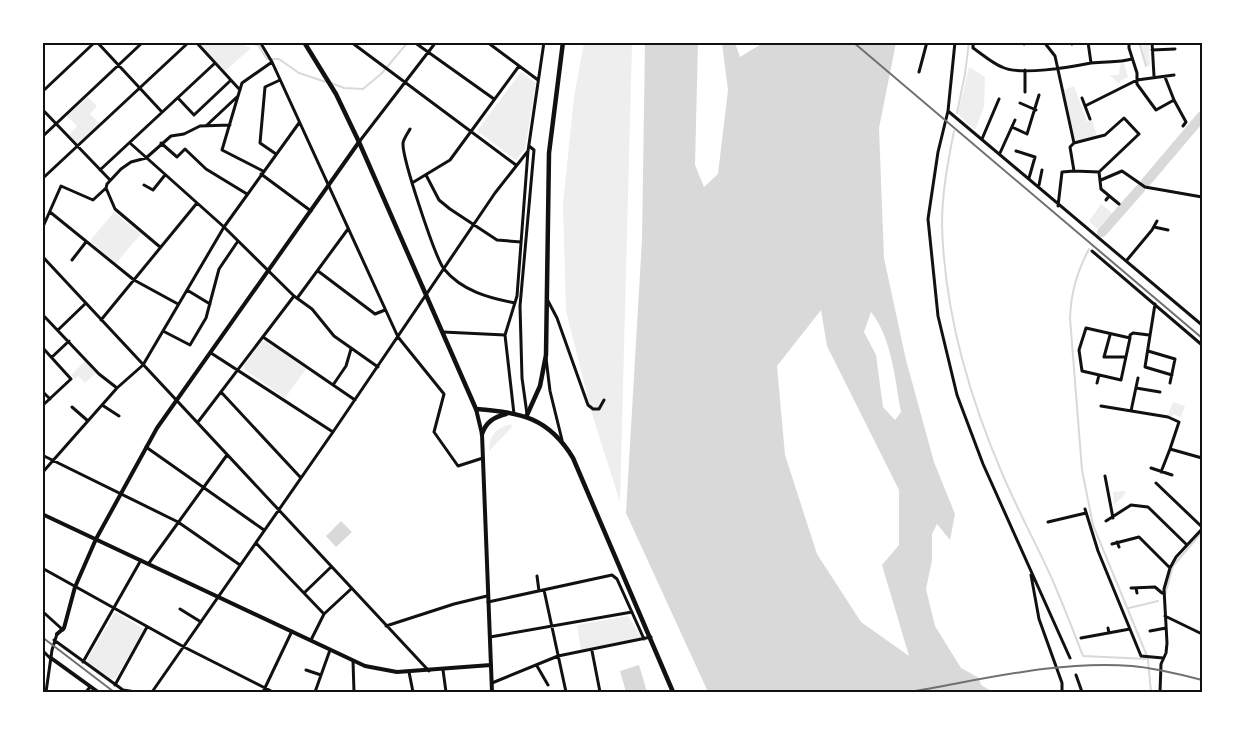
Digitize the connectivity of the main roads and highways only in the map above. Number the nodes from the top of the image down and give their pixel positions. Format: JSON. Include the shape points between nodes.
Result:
{"nodes":[{"id":1,"x":304,"y":42,"type":"edge"},
{"id":2,"x":564,"y":42,"type":"edge"},
{"id":3,"x":507,"y":413,"type":"junction"},
{"id":4,"x":527,"y":415,"type":"junction"},
{"id":5,"x":482,"y":434,"type":"road end"},
{"id":6,"x":673,"y":692,"type":"edge"}],
"edges":[{"from":1,"to":3,"type":"main road","via":[[336,94],[359,142],[476,409]]},
{"from":2,"to":4,"type":"main road","via":[[549,153],[546,355],[540,386]]},
{"from":3,"to":4,"type":"main road"},
{"from":3,"to":5,"type":"main road","via":[[490,422]]},
{"from":4,"to":6,"type":"main road","via":[[562,440],[573,458]]}]}
